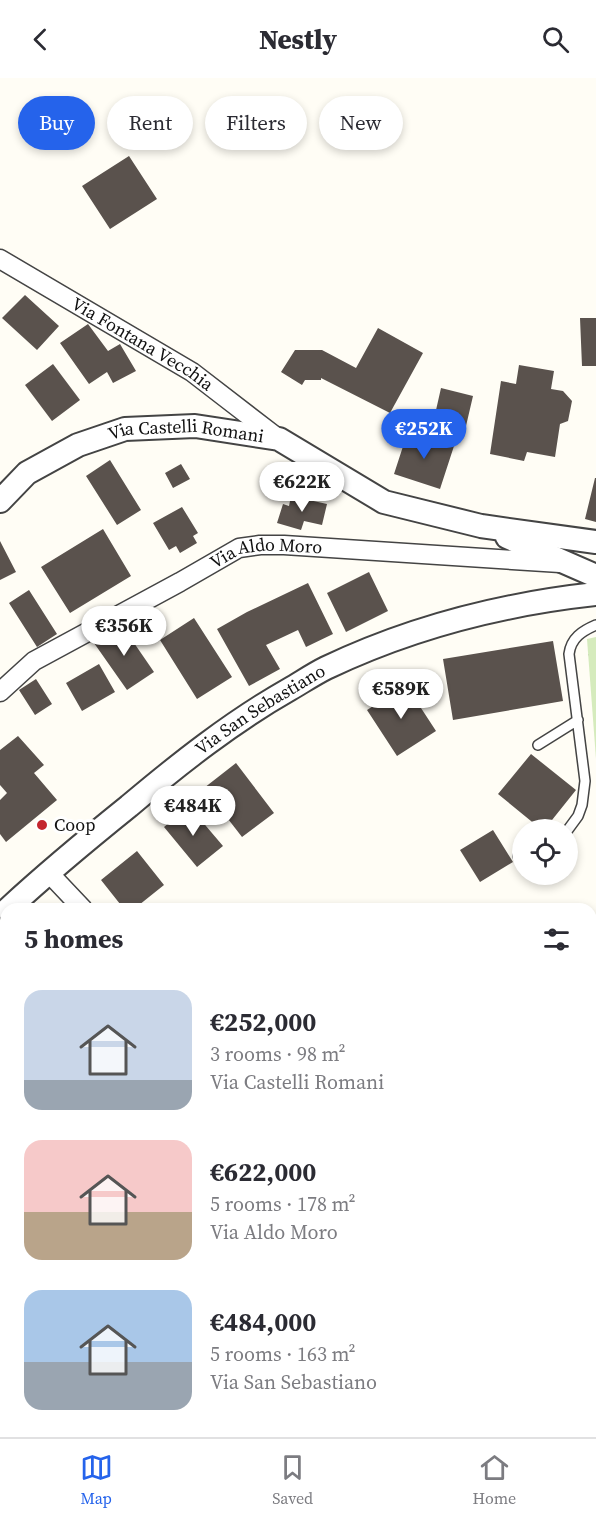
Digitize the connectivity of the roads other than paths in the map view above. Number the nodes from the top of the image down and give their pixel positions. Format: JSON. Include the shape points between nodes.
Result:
{"nodes":[{"id":1,"x":0,"y":259,"type":"edge"},
{"id":2,"x":279,"y":439,"type":"junction"},
{"id":3,"x":0,"y":501,"type":"edge"},
{"id":4,"x":481,"y":526,"type":"junction"},
{"id":5,"x":596,"y":542,"type":"edge"},
{"id":6,"x":570,"y":563,"type":"junction"},
{"id":7,"x":596,"y":576,"type":"edge"},
{"id":8,"x":586,"y":595,"type":"edge"},
{"id":9,"x":596,"y":625,"type":"edge"},
{"id":10,"x":0,"y":692,"type":"edge"},
{"id":11,"x":578,"y":720,"type":"junction"},
{"id":12,"x":538,"y":745,"type":"dead end"},
{"id":13,"x":576,"y":819,"type":"edge"},
{"id":14,"x":48,"y":873,"type":"junction"},
{"id":15,"x":15,"y":903,"type":"edge"},
{"id":16,"x":77,"y":903,"type":"edge"}],
"edges":[{"from":1,"to":2,"type":"street","name":"Via Fontana Vecchia","via":[[192,372]]},
{"from":2,"to":3,"type":"street","name":"Via Castelli Romani","via":[[195,426],[125,429],[78,446],[27,473]]},
{"from":2,"to":4,"type":"street","name":"Via Castelli Romani","via":[[384,502]]},
{"from":4,"to":5,"type":"street"},
{"from":4,"to":6,"type":"street"},
{"from":6,"to":7,"type":"street"},
{"from":6,"to":8,"type":"street"},
{"from":6,"to":10,"type":"street","name":"Via Aldo Moro","via":[[284,545],[239,548],[34,661]]},
{"from":8,"to":14,"type":"street","name":"Via San Sebastiano","via":[[524,605],[407,635],[324,669],[189,755]]},
{"from":9,"to":11,"type":"lane","via":[[579,634],[570,647]]},
{"from":11,"to":12,"type":"lane"},
{"from":11,"to":13,"type":"lane","via":[[584,794]]},
{"from":14,"to":15,"type":"street","name":"Via San Sebastiano"},
{"from":14,"to":16,"type":"street"}]}
